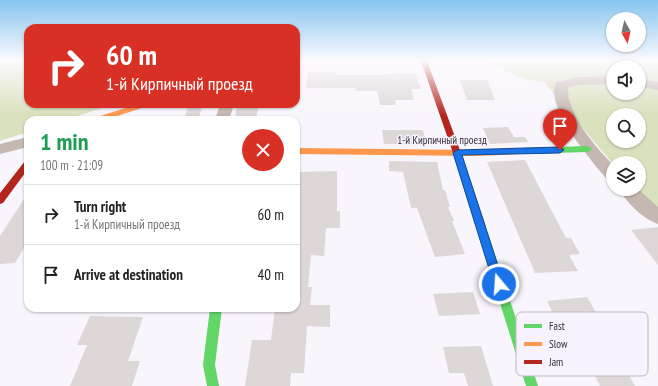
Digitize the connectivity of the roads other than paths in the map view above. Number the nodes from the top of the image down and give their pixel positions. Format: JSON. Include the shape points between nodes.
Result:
{"nodes":[{"id":1,"x":430,"y":79,"type":"edge"},
{"id":2,"x":606,"y":80,"type":"edge"},
{"id":3,"x":646,"y":84,"type":"edge"},
{"id":4,"x":658,"y":86,"type":"edge"},
{"id":5,"x":133,"y":108,"type":"edge"},
{"id":6,"x":109,"y":116,"type":"edge"},
{"id":7,"x":24,"y":143,"type":"edge"},
{"id":8,"x":0,"y":149,"type":"edge"},
{"id":9,"x":588,"y":149,"type":"junction"},
{"id":10,"x":300,"y":151,"type":"edge"},
{"id":11,"x":457,"y":153,"type":"junction"},
{"id":12,"x":24,"y":168,"type":"edge"},
{"id":13,"x":606,"y":168,"type":"edge"},
{"id":14,"x":634,"y":196,"type":"edge"},
{"id":15,"x":0,"y":200,"type":"edge"},
{"id":16,"x":658,"y":217,"type":"edge"},
{"id":17,"x":216,"y":312,"type":"edge"},
{"id":18,"x":516,"y":336,"type":"edge"},
{"id":19,"x":529,"y":376,"type":"edge"},
{"id":20,"x":213,"y":386,"type":"edge"},
{"id":21,"x":532,"y":386,"type":"edge"}],
"edges":[{"from":1,"to":11,"type":"street"},
{"from":2,"to":9,"type":"street","via":[[579,81],[562,85],[560,93],[572,124]]},
{"from":3,"to":4,"type":"street"},
{"from":5,"to":6,"type":"street"},
{"from":7,"to":8,"type":"street"},
{"from":9,"to":11,"type":"street","name":"1-й Кирпичный проезд"},
{"from":9,"to":13,"type":"street"},
{"from":10,"to":11,"type":"street","name":"1-й Кирпичный проезд"},
{"from":11,"to":18,"type":"street"},
{"from":12,"to":15,"type":"street"},
{"from":14,"to":16,"type":"street"},
{"from":17,"to":20,"type":"street","via":[[209,365]]},
{"from":19,"to":21,"type":"street"}]}
